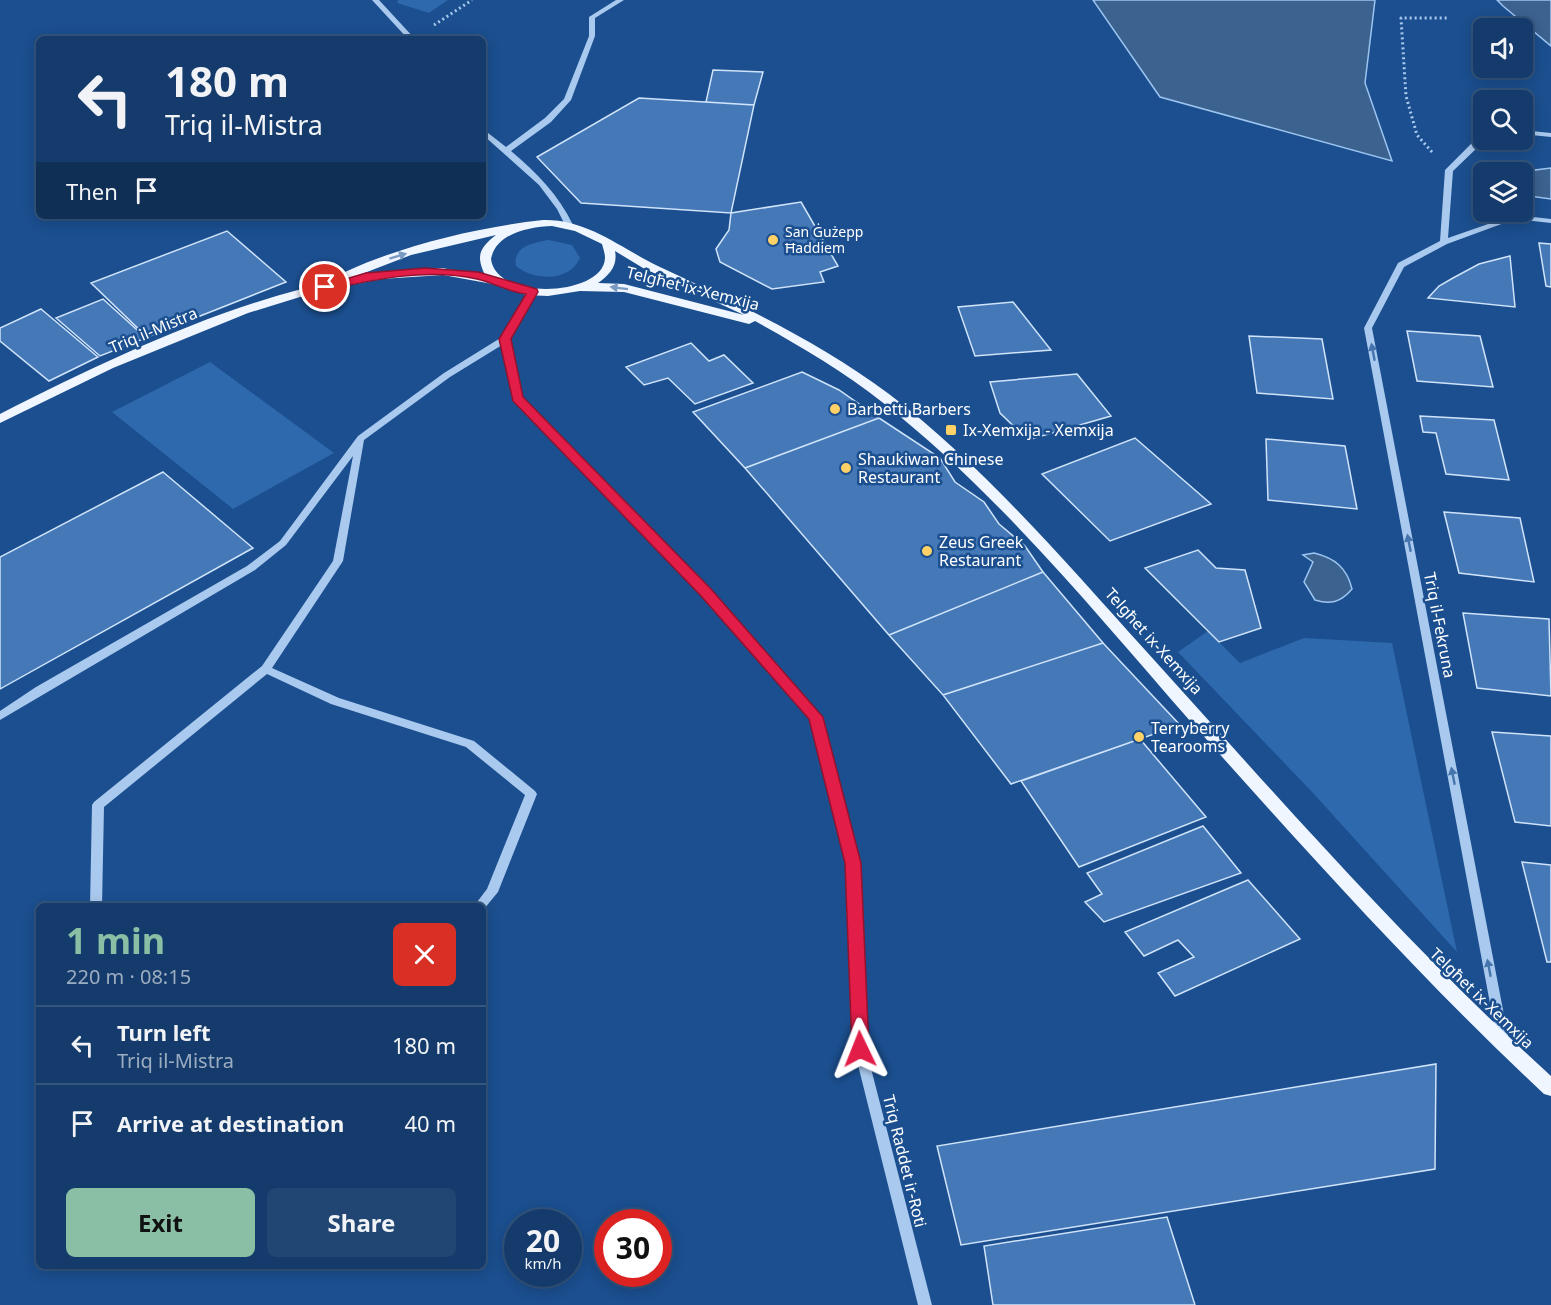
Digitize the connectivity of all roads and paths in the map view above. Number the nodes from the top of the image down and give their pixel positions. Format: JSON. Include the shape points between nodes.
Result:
{"nodes":[{"id":1,"x":375,"y":0,"type":"edge"},
{"id":2,"x":472,"y":0,"type":"edge"},
{"id":3,"x":621,"y":0,"type":"edge"},
{"id":4,"x":1448,"y":18,"type":"dead end"},
{"id":5,"x":433,"y":26,"type":"dead end"},
{"id":6,"x":409,"y":36,"type":"edge"},
{"id":7,"x":486,"y":133,"type":"edge"},
{"id":8,"x":1533,"y":133,"type":"edge"},
{"id":9,"x":1551,"y":135,"type":"edge"},
{"id":10,"x":1473,"y":146,"type":"edge"},
{"id":11,"x":507,"y":150,"type":"junction"},
{"id":12,"x":1449,"y":170,"type":"junction"},
{"id":13,"x":1551,"y":221,"type":"edge"},
{"id":14,"x":569,"y":225,"type":"junction"},
{"id":15,"x":520,"y":226,"type":"junction"},
{"id":16,"x":1444,"y":242,"type":"junction"},
{"id":17,"x":608,"y":243,"type":"junction"},
{"id":18,"x":507,"y":286,"type":"junction"},
{"id":19,"x":325,"y":287,"type":"junction"},
{"id":20,"x":533,"y":292,"type":"junction"},
{"id":21,"x":565,"y":292,"type":"junction"},
{"id":22,"x":777,"y":329,"type":"junction"},
{"id":23,"x":505,"y":339,"type":"junction"},
{"id":24,"x":0,"y":418,"type":"edge"},
{"id":25,"x":361,"y":438,"type":"junction"},
{"id":26,"x":266,"y":669,"type":"junction"},
{"id":27,"x":0,"y":716,"type":"edge"},
{"id":28,"x":96,"y":903,"type":"edge"},
{"id":29,"x":483,"y":903,"type":"edge"},
{"id":30,"x":1504,"y":1046,"type":"junction"},
{"id":31,"x":1551,"y":1088,"type":"edge"},
{"id":32,"x":925,"y":1305,"type":"edge"}],
"edges":[{"from":1,"to":6,"type":"street"},
{"from":2,"to":5,"type":"path"},
{"from":3,"to":11,"type":"street","via":[[592,17],[591,36],[567,100],[548,120]]},
{"from":4,"to":12,"type":"path","via":[[1401,18],[1406,96],[1417,135]]},
{"from":7,"to":11,"type":"street"},
{"from":8,"to":9,"type":"street"},
{"from":10,"to":12,"type":"street"},
{"from":11,"to":14,"type":"street","via":[[547,185]]},
{"from":12,"to":16,"type":"street"},
{"from":13,"to":16,"type":"street","name":"Triq il-Fekruna","via":[[1514,217]]},
{"from":14,"to":15,"type":"main road","name":"Triq il-Mistra"},
{"from":14,"to":17,"type":"main road","name":"Telgħet ix-Xemxija"},
{"from":15,"to":18,"type":"main road","via":[[490,247],[484,257],[493,278]]},
{"from":19,"to":15,"type":"main road","name":"Triq il-Mistra","one_way":true,"via":[[367,266]]},
{"from":30,"to":16,"type":"street","name":"Triq il-Fekruna","one_way":true,"via":[[1368,328],[1401,265]]},
{"from":17,"to":21,"type":"main road","via":[[611,258],[607,269],[598,279]]},
{"from":17,"to":22,"type":"main road","name":"Telgħet ix-Xemxija"},
{"from":18,"to":19,"type":"main road","name":"Triq il-Mistra","via":[[478,275],[425,272],[366,276]]},
{"from":18,"to":20,"type":"main road","name":"Triq il-Mistra"},
{"from":19,"to":24,"type":"main road","name":"Triq il-Mistra","via":[[265,302],[193,331]]},
{"from":20,"to":21,"type":"main road","name":"Triq il-Mistra"},
{"from":20,"to":23,"type":"street"},
{"from":22,"to":21,"type":"main road","name":"Telgħet ix-Xemxija","one_way":true,"via":[[624,288],[603,286]]},
{"from":22,"to":30,"type":"main road","name":"Telgħet ix-Xemxija","via":[[818,351],[896,404],[972,472],[1429,973]]},
{"from":23,"to":25,"type":"street","via":[[447,375]]},
{"from":23,"to":32,"type":"street","name":"Triq Raddet ir-Roti","via":[[517,398],[706,592],[816,717],[853,863],[860,1049]]},
{"from":25,"to":26,"type":"street","via":[[338,561]]},
{"from":25,"to":27,"type":"street","via":[[283,543],[259,562]]},
{"from":26,"to":28,"type":"street","via":[[98,805]]},
{"from":26,"to":29,"type":"street","via":[[335,701],[470,744],[531,794],[492,892]]},
{"from":30,"to":31,"type":"main road","name":"Telgħet ix-Xemxija"}]}
